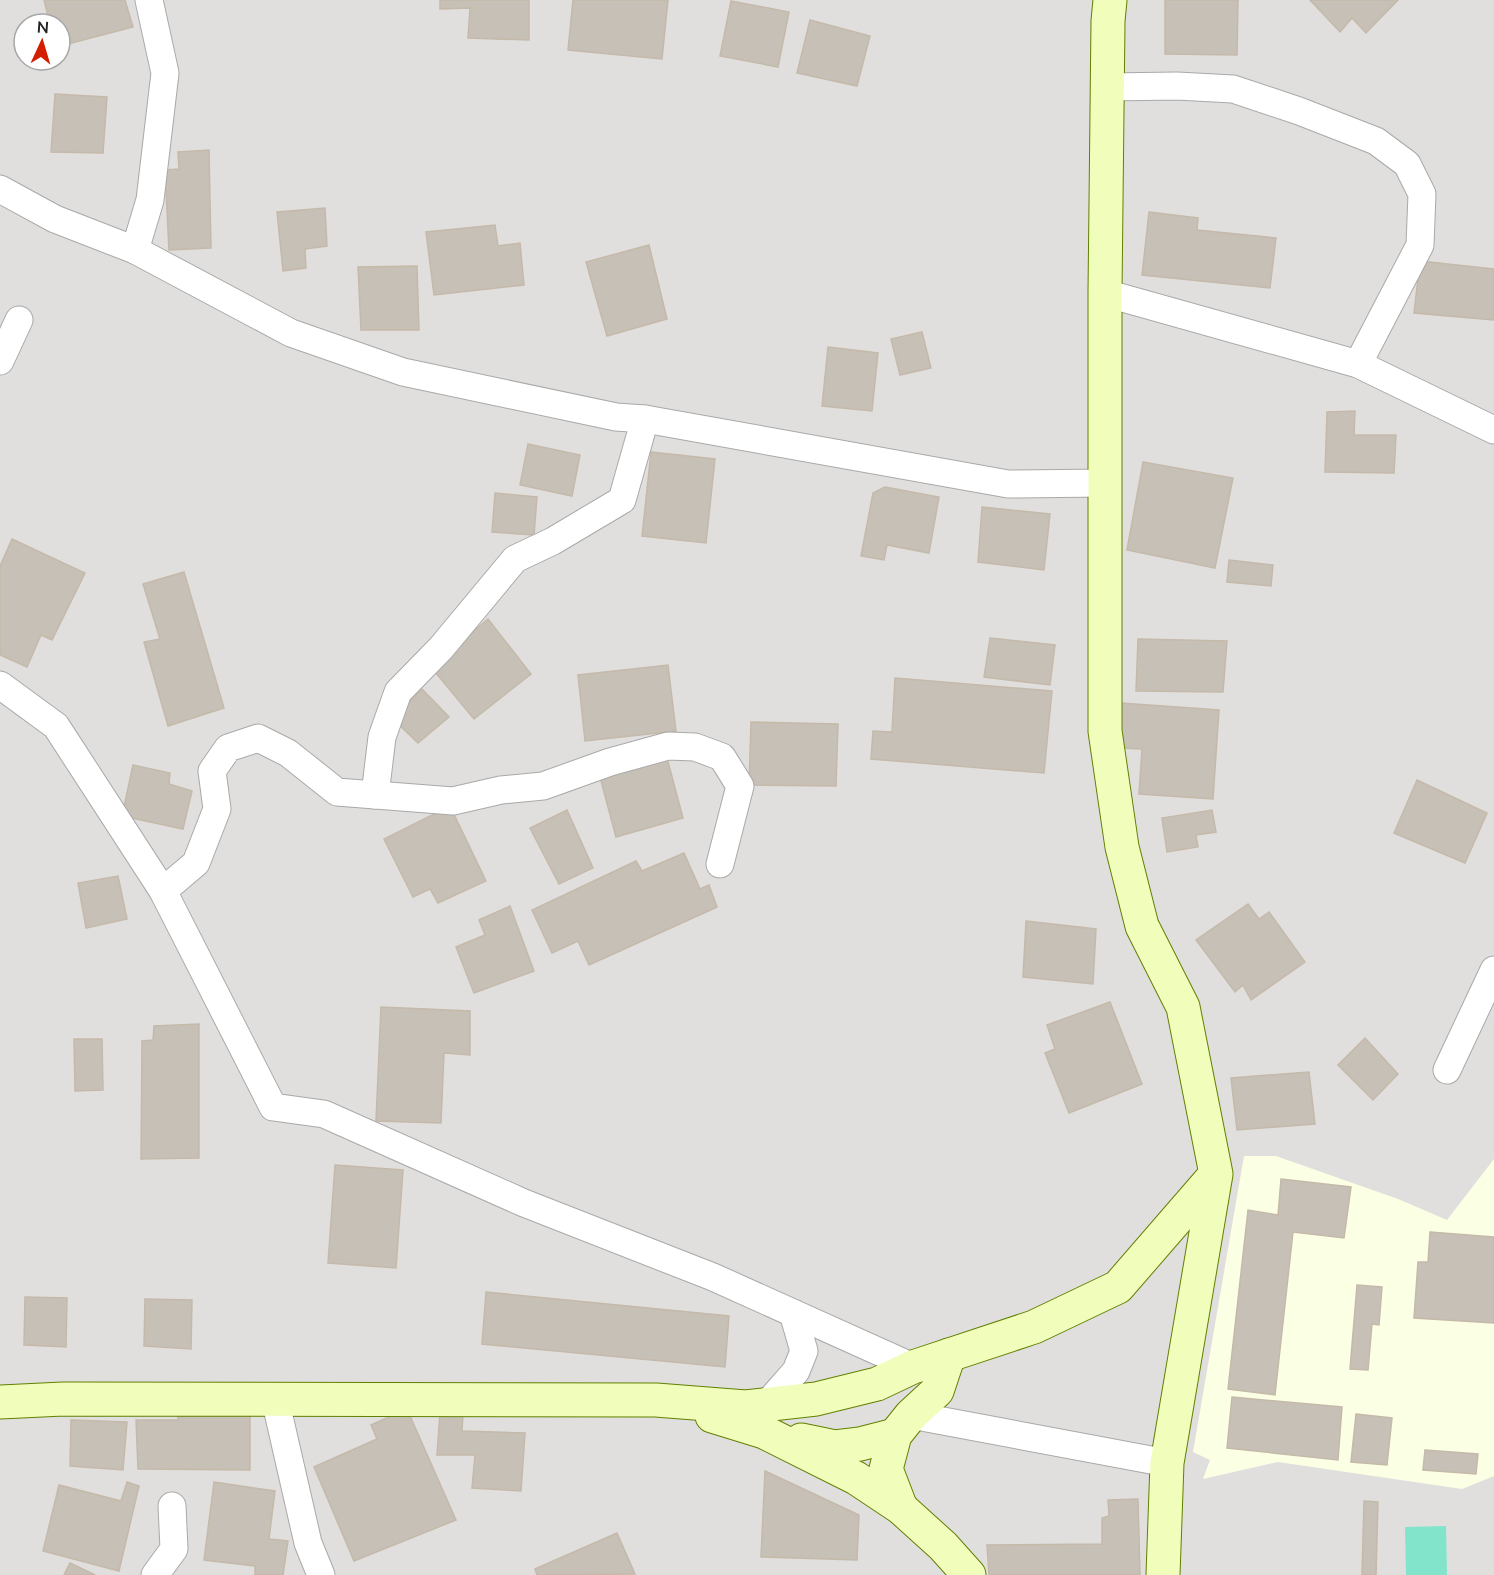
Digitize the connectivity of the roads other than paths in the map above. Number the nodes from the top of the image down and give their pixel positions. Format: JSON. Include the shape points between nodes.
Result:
{"nodes":[{"id":1,"x":149,"y":0,"type":"edge"},
{"id":2,"x":1110,"y":0,"type":"edge"},
{"id":3,"x":1107,"y":87,"type":"junction"},
{"id":4,"x":0,"y":189,"type":"edge"},
{"id":5,"x":135,"y":250,"type":"junction"},
{"id":6,"x":1105,"y":293,"type":"junction"},
{"id":7,"x":19,"y":320,"type":"dead end"},
{"id":8,"x":0,"y":361,"type":"edge"},
{"id":9,"x":1358,"y":364,"type":"junction"},
{"id":10,"x":645,"y":419,"type":"junction"},
{"id":11,"x":1494,"y":430,"type":"edge"},
{"id":12,"x":1105,"y":483,"type":"junction"},
{"id":13,"x":0,"y":685,"type":"edge"},
{"id":14,"x":375,"y":795,"type":"junction"},
{"id":15,"x":720,"y":864,"type":"dead end"},
{"id":16,"x":163,"y":891,"type":"junction"},
{"id":17,"x":1494,"y":970,"type":"edge"},
{"id":18,"x":1447,"y":1070,"type":"dead end"},
{"id":19,"x":1216,"y":1174,"type":"junction"},
{"id":20,"x":793,"y":1313,"type":"junction"},
{"id":21,"x":864,"y":1345,"type":"junction"},
{"id":22,"x":949,"y":1355,"type":"junction"},
{"id":23,"x":912,"y":1367,"type":"junction"},
{"id":24,"x":851,"y":1390,"type":"junction"},
{"id":25,"x":274,"y":1399,"type":"junction"},
{"id":26,"x":0,"y":1402,"type":"edge"},
{"id":27,"x":765,"y":1418,"type":"junction"},
{"id":28,"x":903,"y":1425,"type":"junction"},
{"id":29,"x":838,"y":1459,"type":"junction"},
{"id":30,"x":1167,"y":1463,"type":"junction"},
{"id":31,"x":172,"y":1506,"type":"dead end"},
{"id":32,"x":901,"y":1508,"type":"junction"},
{"id":33,"x":154,"y":1575,"type":"edge"},
{"id":34,"x":321,"y":1575,"type":"edge"},
{"id":35,"x":969,"y":1575,"type":"edge"},
{"id":36,"x":1163,"y":1575,"type":"edge"}],
"edges":[{"from":1,"to":5,"type":"street","via":[[165,73],[150,200]]},
{"from":2,"to":3,"type":"street"},
{"from":3,"to":6,"type":"street"},
{"from":3,"to":9,"type":"street","via":[[1233,89],[1376,141],[1407,164],[1422,194],[1420,245]]},
{"from":4,"to":5,"type":"street","via":[[55,219]]},
{"from":5,"to":10,"type":"street","via":[[291,333],[403,372],[616,417]]},
{"from":6,"to":9,"type":"street"},
{"from":6,"to":12,"type":"street"},
{"from":7,"to":8,"type":"street"},
{"from":9,"to":11,"type":"street"},
{"from":10,"to":12,"type":"street","via":[[1008,484]]},
{"from":10,"to":14,"type":"street","via":[[622,500],[514,559],[441,648],[398,692],[382,737]]},
{"from":12,"to":19,"type":"street","via":[[1105,732],[1122,847],[1142,926],[1183,1007]]},
{"from":13,"to":16,"type":"street","via":[[56,726]]},
{"from":14,"to":15,"type":"street","via":[[453,801],[543,786],[668,746],[695,747],[722,757],[740,786]]},
{"from":14,"to":16,"type":"street","via":[[337,792],[288,753],[258,738],[228,748],[213,771],[217,809],[196,862]]},
{"from":16,"to":20,"type":"street","via":[[273,1107],[324,1114],[524,1203],[714,1277]]},
{"from":17,"to":18,"type":"street"},
{"from":19,"to":22,"type":"street","via":[[1118,1287],[1034,1327]]},
{"from":19,"to":30,"type":"street"},
{"from":20,"to":21,"type":"street"},
{"from":20,"to":27,"type":"street","via":[[804,1351],[796,1371]]},
{"from":21,"to":23,"type":"street"},
{"from":21,"to":24,"type":"street","via":[[868,1362]]},
{"from":22,"to":23,"type":"street"},
{"from":22,"to":28,"type":"street","via":[[937,1391]]},
{"from":23,"to":24,"type":"street","via":[[877,1384]]},
{"from":23,"to":28,"type":"street","via":[[920,1393]]},
{"from":24,"to":27,"type":"street"},
{"from":24,"to":29,"type":"street","via":[[832,1415],[831,1438]]},
{"from":25,"to":26,"type":"street"},
{"from":25,"to":27,"type":"street","via":[[656,1400]]},
{"from":25,"to":34,"type":"street","via":[[308,1543]]},
{"from":27,"to":29,"type":"street"},
{"from":28,"to":29,"type":"street","via":[[860,1444]]},
{"from":28,"to":30,"type":"street"},
{"from":28,"to":32,"type":"street","via":[[886,1469]]},
{"from":29,"to":32,"type":"street"},
{"from":30,"to":36,"type":"street"},
{"from":31,"to":33,"type":"street","via":[[174,1549]]},
{"from":32,"to":35,"type":"street"}]}
